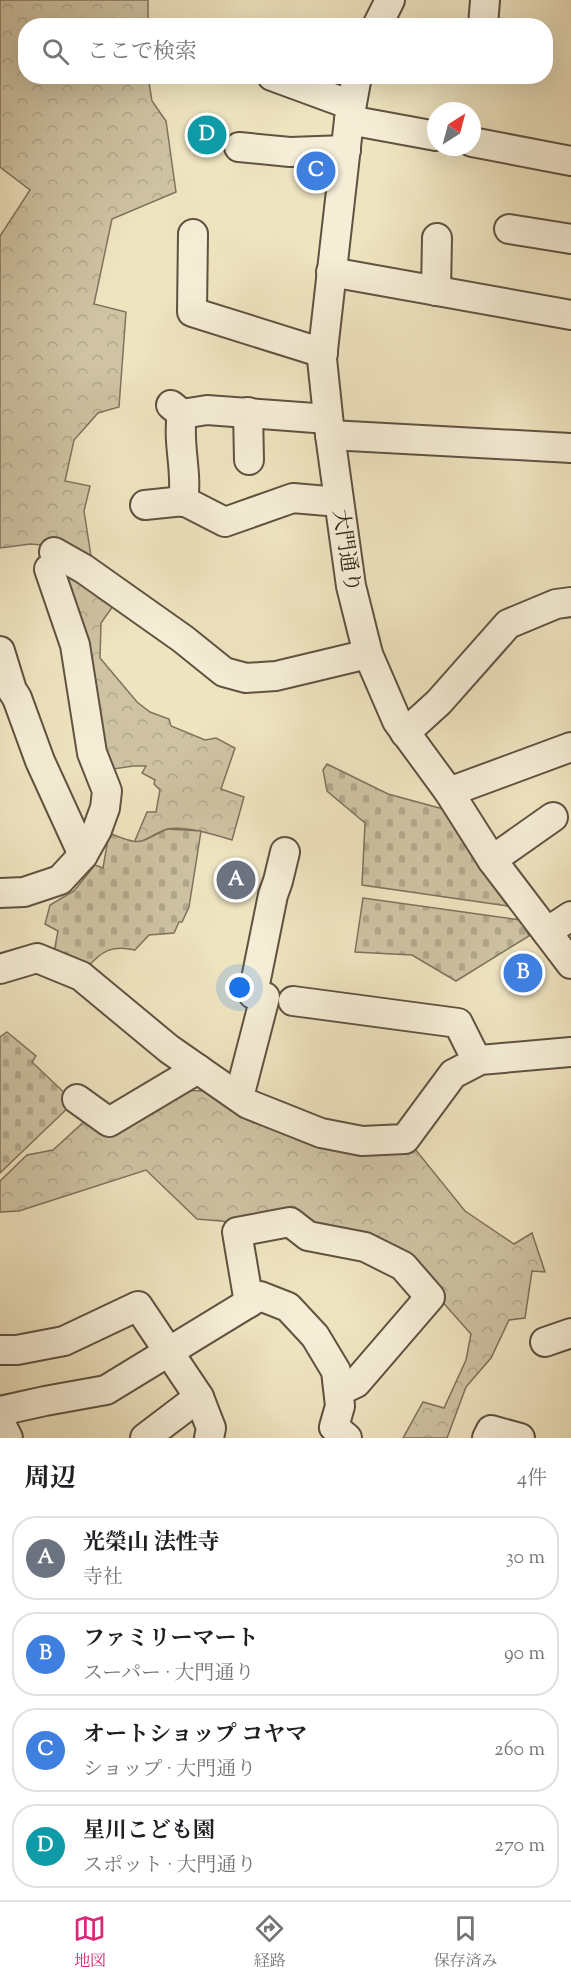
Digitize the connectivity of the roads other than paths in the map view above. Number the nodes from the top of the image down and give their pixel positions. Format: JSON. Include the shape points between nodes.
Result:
{"nodes":[{"id":1,"x":390,"y":0,"type":"edge"},
{"id":2,"x":485,"y":0,"type":"edge"},
{"id":3,"x":381,"y":18,"type":"edge"},
{"id":4,"x":484,"y":18,"type":"edge"},
{"id":5,"x":289,"y":84,"type":"edge"},
{"id":6,"x":355,"y":84,"type":"edge"},
{"id":7,"x":350,"y":113,"type":"junction"},
{"id":8,"x":427,"y":134,"type":"edge"},
{"id":9,"x":245,"y":142,"type":"dead end"},
{"id":10,"x":481,"y":144,"type":"edge"},
{"id":11,"x":346,"y":150,"type":"junction"},
{"id":12,"x":571,"y":161,"type":"edge"},
{"id":13,"x":509,"y":229,"type":"dead end"},
{"id":14,"x":193,"y":234,"type":"dead end"},
{"id":15,"x":437,"y":238,"type":"dead end"},
{"id":16,"x":571,"y":239,"type":"edge"},
{"id":17,"x":331,"y":272,"type":"junction"},
{"id":18,"x":436,"y":291,"type":"junction"},
{"id":19,"x":571,"y":315,"type":"edge"},
{"id":20,"x":323,"y":353,"type":"junction"},
{"id":21,"x":248,"y":412,"type":"junction"},
{"id":22,"x":329,"y":427,"type":"junction"},
{"id":23,"x":571,"y":448,"type":"edge"},
{"id":24,"x":249,"y":459,"type":"dead end"},
{"id":25,"x":183,"y":502,"type":"junction"},
{"id":26,"x":339,"y":502,"type":"junction"},
{"id":27,"x":145,"y":505,"type":"dead end"},
{"id":28,"x":571,"y":602,"type":"edge"},
{"id":29,"x":0,"y":651,"type":"edge"},
{"id":30,"x":368,"y":654,"type":"junction"},
{"id":31,"x":405,"y":733,"type":"junction"},
{"id":32,"x":571,"y":747,"type":"edge"},
{"id":33,"x":449,"y":792,"type":"junction"},
{"id":34,"x":554,"y":817,"type":"dead end"},
{"id":35,"x":285,"y":852,"type":"dead end"},
{"id":36,"x":82,"y":855,"type":"junction"},
{"id":37,"x":492,"y":860,"type":"junction"},
{"id":38,"x":0,"y":893,"type":"edge"},
{"id":39,"x":571,"y":915,"type":"edge"},
{"id":40,"x":547,"y":932,"type":"junction"},
{"id":41,"x":571,"y":964,"type":"edge"},
{"id":42,"x":0,"y":969,"type":"edge"},
{"id":43,"x":294,"y":1001,"type":"dead end"},
{"id":44,"x":571,"y":1052,"type":"edge"},
{"id":45,"x":477,"y":1061,"type":"junction"},
{"id":46,"x":198,"y":1069,"type":"junction"},
{"id":47,"x":239,"y":1097,"type":"junction"},
{"id":48,"x":77,"y":1099,"type":"dead end"},
{"id":49,"x":249,"y":1303,"type":"junction"},
{"id":50,"x":0,"y":1350,"type":"edge"},
{"id":51,"x":170,"y":1351,"type":"junction"},
{"id":52,"x":339,"y":1391,"type":"junction"},
{"id":53,"x":199,"y":1396,"type":"junction"},
{"id":54,"x":0,"y":1412,"type":"edge"},
{"id":55,"x":0,"y":1422,"type":"edge"},
{"id":56,"x":8,"y":1438,"type":"edge"},
{"id":57,"x":145,"y":1438,"type":"edge"},
{"id":58,"x":209,"y":1438,"type":"edge"},
{"id":59,"x":347,"y":1438,"type":"edge"},
{"id":60,"x":487,"y":1438,"type":"edge"},
{"id":61,"x":520,"y":1438,"type":"edge"}],
"edges":[{"from":1,"to":3,"type":"street"},
{"from":2,"to":4,"type":"street"},
{"from":5,"to":7,"type":"street"},
{"from":6,"to":7,"type":"street","name":"大門通り"},
{"from":7,"to":8,"type":"street"},
{"from":7,"to":11,"type":"street","name":"大門通り"},
{"from":9,"to":11,"type":"street","via":[[290,152]]},
{"from":10,"to":12,"type":"street"},
{"from":11,"to":17,"type":"street","name":"大門通り"},
{"from":13,"to":16,"type":"street"},
{"from":14,"to":20,"type":"street","via":[[180,312]]},
{"from":15,"to":18,"type":"street"},
{"from":17,"to":18,"type":"street"},
{"from":17,"to":20,"type":"street","name":"大門通り"},
{"from":18,"to":19,"type":"street"},
{"from":20,"to":22,"type":"street","name":"大門通り"},
{"from":21,"to":22,"type":"street"},
{"from":21,"to":24,"type":"street"},
{"from":21,"to":25,"type":"street","via":[[176,410],[183,459]]},
{"from":22,"to":23,"type":"street"},
{"from":22,"to":26,"type":"street","name":"大門通り"},
{"from":25,"to":26,"type":"street","via":[[225,522],[293,498]]},
{"from":25,"to":27,"type":"street"},
{"from":26,"to":30,"type":"street","name":"大門通り","via":[[351,586]]},
{"from":28,"to":31,"type":"street","via":[[555,604],[508,624],[439,702]]},
{"from":29,"to":36,"type":"street","via":[[40,761]]},
{"from":30,"to":31,"type":"street","name":"大門通り"},
{"from":30,"to":36,"type":"street","via":[[276,676],[246,678],[224,672],[84,569],[51,561],[75,645],[92,753],[107,791],[97,830]]},
{"from":31,"to":33,"type":"street","name":"大門通り"},
{"from":32,"to":33,"type":"street"},
{"from":33,"to":37,"type":"street","name":"大門通り"},
{"from":34,"to":37,"type":"street"},
{"from":35,"to":47,"type":"street","via":[[253,994],[265,997]]},
{"from":36,"to":38,"type":"street","via":[[60,880],[24,892]]},
{"from":37,"to":40,"type":"street","name":"大門通り"},
{"from":39,"to":40,"type":"street"},
{"from":40,"to":41,"type":"street","name":"大門通り"},
{"from":42,"to":46,"type":"street","via":[[37,958],[81,976],[168,1049]]},
{"from":43,"to":45,"type":"street","via":[[458,1023]]},
{"from":44,"to":45,"type":"street"},
{"from":45,"to":47,"type":"street","via":[[453,1074],[405,1139],[362,1141],[321,1133]]},
{"from":46,"to":47,"type":"street"},
{"from":46,"to":48,"type":"street","via":[[109,1122]]},
{"from":49,"to":51,"type":"street"},
{"from":49,"to":52,"type":"street","via":[[260,1296],[288,1307],[315,1336],[336,1371]]},
{"from":49,"to":52,"type":"street","via":[[237,1232],[290,1222],[308,1236],[365,1248],[403,1266],[430,1297],[356,1383]]},
{"from":50,"to":51,"type":"street","via":[[64,1341],[138,1306]]},
{"from":51,"to":53,"type":"street"},
{"from":51,"to":54,"type":"street","via":[[106,1390]]},
{"from":52,"to":59,"type":"street","via":[[340,1406],[334,1427]]},
{"from":53,"to":57,"type":"street"},
{"from":53,"to":58,"type":"street","via":[[211,1428]]},
{"from":55,"to":56,"type":"street"},
{"from":60,"to":61,"type":"street","via":[[491,1430]]}]}
